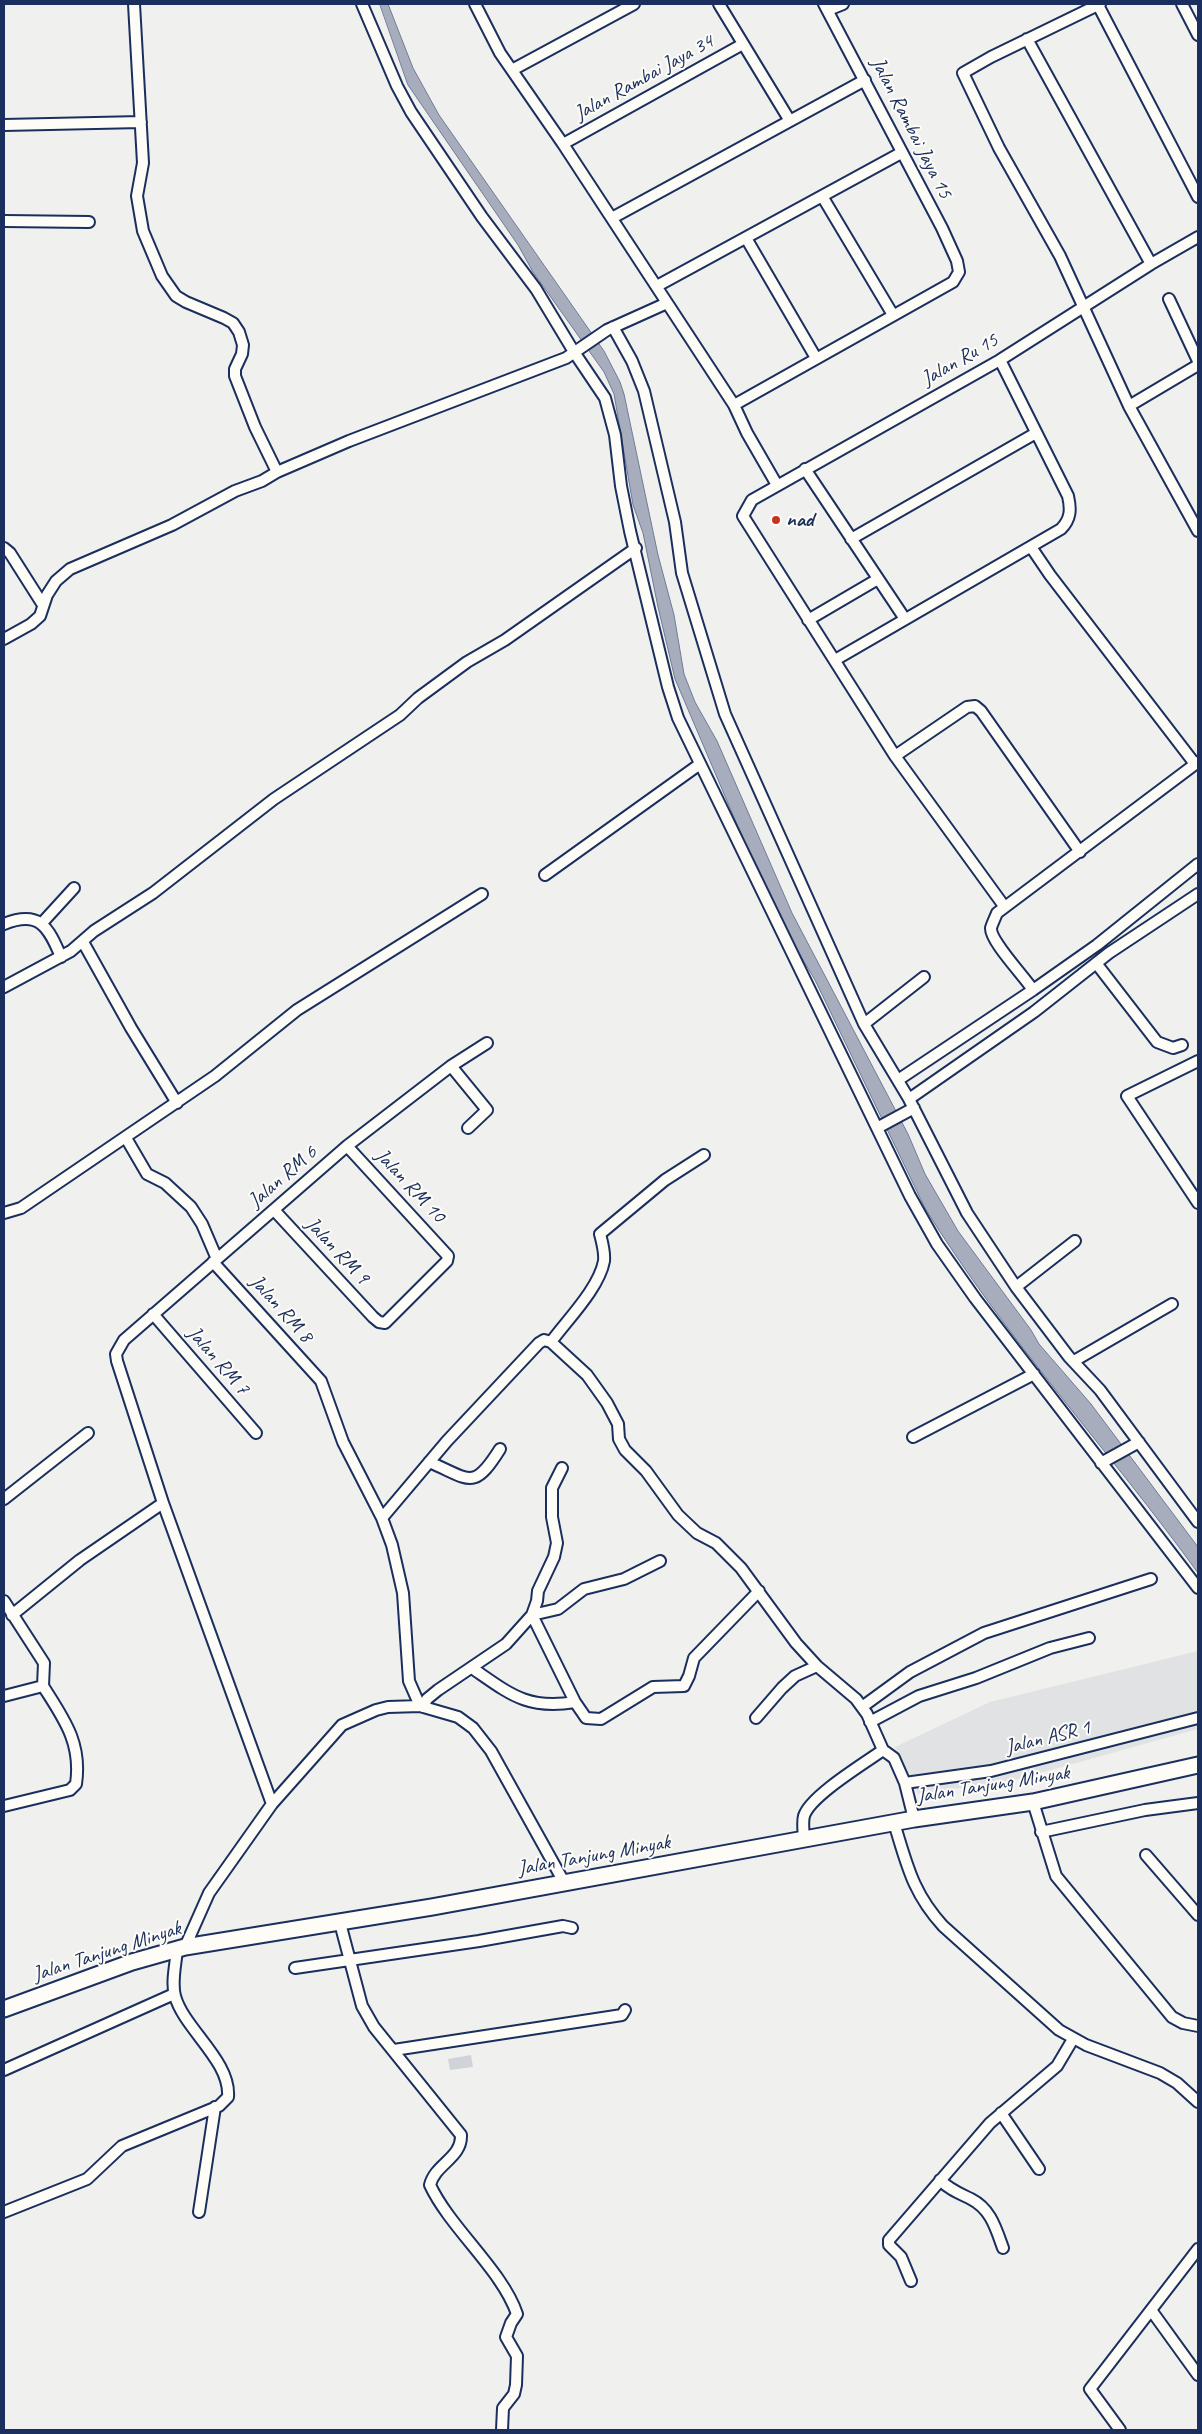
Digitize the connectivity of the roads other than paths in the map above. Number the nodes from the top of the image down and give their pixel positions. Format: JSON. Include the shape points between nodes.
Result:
{"nodes":[{"id":1,"x":134,"y":4,"type":"edge"},
{"id":2,"x":362,"y":4,"type":"edge"},
{"id":3,"x":475,"y":4,"type":"edge"},
{"id":4,"x":634,"y":4,"type":"edge"},
{"id":5,"x":719,"y":4,"type":"edge"},
{"id":6,"x":843,"y":4,"type":"edge"},
{"id":7,"x":1099,"y":4,"type":"edge"},
{"id":8,"x":1182,"y":4,"type":"edge"},
{"id":9,"x":826,"y":7,"type":"edge"},
{"id":10,"x":1198,"y":35,"type":"edge"},
{"id":11,"x":1027,"y":39,"type":"junction"},
{"id":12,"x":743,"y":44,"type":"junction"},
{"id":13,"x":512,"y":70,"type":"junction"},
{"id":14,"x":865,"y":80,"type":"junction"},
{"id":15,"x":790,"y":121,"type":"junction"},
{"id":16,"x":141,"y":122,"type":"junction"},
{"id":17,"x":4,"y":125,"type":"edge"},
{"id":18,"x":563,"y":144,"type":"junction"},
{"id":19,"x":901,"y":153,"type":"junction"},
{"id":20,"x":822,"y":196,"type":"junction"},
{"id":21,"x":1198,"y":197,"type":"edge"},
{"id":22,"x":612,"y":218,"type":"junction"},
{"id":23,"x":4,"y":221,"type":"edge"},
{"id":24,"x":89,"y":222,"type":"dead end"},
{"id":25,"x":1198,"y":237,"type":"edge"},
{"id":26,"x":746,"y":238,"type":"junction"},
{"id":27,"x":1151,"y":264,"type":"junction"},
{"id":28,"x":657,"y":286,"type":"junction"},
{"id":29,"x":1169,"y":299,"type":"dead end"},
{"id":30,"x":667,"y":303,"type":"junction"},
{"id":31,"x":1082,"y":307,"type":"junction"},
{"id":32,"x":893,"y":315,"type":"junction"},
{"id":33,"x":610,"y":329,"type":"junction"},
{"id":34,"x":578,"y":349,"type":"junction"},
{"id":35,"x":816,"y":358,"type":"junction"},
{"id":36,"x":1000,"y":360,"type":"junction"},
{"id":37,"x":1198,"y":363,"type":"edge"},
{"id":38,"x":734,"y":405,"type":"junction"},
{"id":39,"x":1129,"y":406,"type":"junction"},
{"id":40,"x":1036,"y":433,"type":"junction"},
{"id":41,"x":804,"y":469,"type":"junction"},
{"id":42,"x":277,"y":472,"type":"junction"},
{"id":43,"x":777,"y":485,"type":"junction"},
{"id":44,"x":1198,"y":531,"type":"edge"},
{"id":45,"x":851,"y":539,"type":"junction"},
{"id":46,"x":1031,"y":546,"type":"junction"},
{"id":47,"x":4,"y":548,"type":"edge"},
{"id":48,"x":636,"y":548,"type":"junction"},
{"id":49,"x":878,"y":579,"type":"junction"},
{"id":50,"x":43,"y":605,"type":"junction"},
{"id":51,"x":906,"y":619,"type":"junction"},
{"id":52,"x":808,"y":620,"type":"junction"},
{"id":53,"x":4,"y":639,"type":"edge"},
{"id":54,"x":835,"y":660,"type":"junction"},
{"id":55,"x":895,"y":756,"type":"junction"},
{"id":56,"x":1197,"y":763,"type":"edge"},
{"id":57,"x":700,"y":764,"type":"junction"},
{"id":58,"x":1080,"y":852,"type":"junction"},
{"id":59,"x":1198,"y":864,"type":"edge"},
{"id":60,"x":545,"y":875,"type":"dead end"},
{"id":61,"x":74,"y":888,"type":"dead end"},
{"id":62,"x":482,"y":894,"type":"dead end"},
{"id":63,"x":1198,"y":894,"type":"edge"},
{"id":64,"x":1004,"y":906,"type":"junction"},
{"id":65,"x":42,"y":923,"type":"junction"},
{"id":66,"x":4,"y":924,"type":"edge"},
{"id":67,"x":1124,"y":924,"type":"junction"},
{"id":68,"x":1134,"y":936,"type":"junction"},
{"id":69,"x":83,"y":942,"type":"junction"},
{"id":70,"x":61,"y":956,"type":"junction"},
{"id":71,"x":1096,"y":964,"type":"junction"},
{"id":72,"x":924,"y":977,"type":"dead end"},
{"id":73,"x":4,"y":987,"type":"edge"},
{"id":74,"x":1033,"y":990,"type":"junction"},
{"id":75,"x":864,"y":1024,"type":"junction"},
{"id":76,"x":487,"y":1043,"type":"dead end"},
{"id":77,"x":1182,"y":1045,"type":"dead end"},
{"id":78,"x":1198,"y":1061,"type":"edge"},
{"id":79,"x":451,"y":1066,"type":"junction"},
{"id":80,"x":898,"y":1080,"type":"junction"},
{"id":81,"x":177,"y":1103,"type":"junction"},
{"id":82,"x":911,"y":1106,"type":"junction"},
{"id":83,"x":880,"y":1127,"type":"junction"},
{"id":84,"x":468,"y":1128,"type":"dead end"},
{"id":85,"x":126,"y":1138,"type":"junction"},
{"id":86,"x":347,"y":1146,"type":"junction"},
{"id":87,"x":704,"y":1154,"type":"dead end"},
{"id":88,"x":1198,"y":1203,"type":"edge"},
{"id":89,"x":274,"y":1210,"type":"junction"},
{"id":90,"x":4,"y":1213,"type":"edge"},
{"id":91,"x":1075,"y":1241,"type":"dead end"},
{"id":92,"x":215,"y":1261,"type":"junction"},
{"id":93,"x":1016,"y":1287,"type":"junction"},
{"id":94,"x":1172,"y":1304,"type":"dead end"},
{"id":95,"x":153,"y":1314,"type":"junction"},
{"id":96,"x":373,"y":1317,"type":"joint"},
{"id":97,"x":551,"y":1342,"type":"junction"},
{"id":98,"x":1074,"y":1362,"type":"junction"},
{"id":99,"x":1034,"y":1374,"type":"junction"},
{"id":100,"x":256,"y":1433,"type":"dead end"},
{"id":101,"x":88,"y":1434,"type":"dead end"},
{"id":102,"x":913,"y":1437,"type":"dead end"},
{"id":103,"x":1137,"y":1443,"type":"junction"},
{"id":104,"x":500,"y":1449,"type":"dead end"},
{"id":105,"x":1105,"y":1461,"type":"junction"},
{"id":106,"x":429,"y":1462,"type":"junction"},
{"id":107,"x":562,"y":1468,"type":"dead end"},
{"id":108,"x":4,"y":1500,"type":"edge"},
{"id":109,"x":163,"y":1503,"type":"junction"},
{"id":110,"x":382,"y":1518,"type":"junction"},
{"id":111,"x":1198,"y":1522,"type":"edge"},
{"id":112,"x":660,"y":1561,"type":"dead end"},
{"id":113,"x":1151,"y":1580,"type":"dead end"},
{"id":114,"x":1198,"y":1588,"type":"edge"},
{"id":115,"x":759,"y":1591,"type":"junction"},
{"id":116,"x":4,"y":1601,"type":"edge"},
{"id":117,"x":12,"y":1615,"type":"junction"},
{"id":118,"x":532,"y":1615,"type":"junction"},
{"id":119,"x":1089,"y":1638,"type":"dead end"},
{"id":120,"x":817,"y":1666,"type":"junction"},
{"id":121,"x":472,"y":1668,"type":"junction"},
{"id":122,"x":44,"y":1686,"type":"junction"},
{"id":123,"x":4,"y":1696,"type":"edge"},
{"id":124,"x":575,"y":1702,"type":"junction"},
{"id":125,"x":421,"y":1707,"type":"junction"},
{"id":126,"x":862,"y":1707,"type":"junction"},
{"id":127,"x":756,"y":1718,"type":"dead end"},
{"id":128,"x":1198,"y":1718,"type":"edge"},
{"id":129,"x":870,"y":1722,"type":"junction"},
{"id":130,"x":883,"y":1750,"type":"junction"},
{"id":131,"x":1197,"y":1767,"type":"edge"},
{"id":132,"x":905,"y":1783,"type":"junction"},
{"id":133,"x":1032,"y":1802,"type":"junction"},
{"id":134,"x":1198,"y":1803,"type":"edge"},
{"id":135,"x":272,"y":1804,"type":"junction"},
{"id":136,"x":4,"y":1806,"type":"edge"},
{"id":137,"x":914,"y":1819,"type":"junction"},
{"id":138,"x":894,"y":1823,"type":"junction"},
{"id":139,"x":1041,"y":1832,"type":"junction"},
{"id":140,"x":804,"y":1840,"type":"junction"},
{"id":141,"x":1146,"y":1855,"type":"dead end"},
{"id":142,"x":566,"y":1884,"type":"junction"},
{"id":143,"x":1198,"y":1915,"type":"edge"},
{"id":144,"x":340,"y":1923,"type":"junction"},
{"id":145,"x":572,"y":1928,"type":"dead end"},
{"id":146,"x":181,"y":1948,"type":"junction"},
{"id":147,"x":349,"y":1960,"type":"junction"},
{"id":148,"x":295,"y":1968,"type":"dead end"},
{"id":149,"x":174,"y":1994,"type":"junction"},
{"id":150,"x":4,"y":2009,"type":"edge"},
{"id":151,"x":626,"y":2010,"type":"dead end"},
{"id":152,"x":1198,"y":2026,"type":"edge"},
{"id":153,"x":1073,"y":2039,"type":"junction"},
{"id":154,"x":394,"y":2050,"type":"junction"},
{"id":155,"x":4,"y":2070,"type":"edge"},
{"id":156,"x":1198,"y":2102,"type":"edge"},
{"id":157,"x":215,"y":2107,"type":"junction"},
{"id":158,"x":1001,"y":2113,"type":"junction"},
{"id":159,"x":1039,"y":2169,"type":"dead end"},
{"id":160,"x":940,"y":2180,"type":"junction"},
{"id":161,"x":4,"y":2212,"type":"edge"},
{"id":162,"x":199,"y":2212,"type":"dead end"},
{"id":163,"x":1003,"y":2248,"type":"dead end"},
{"id":164,"x":1198,"y":2249,"type":"edge"},
{"id":165,"x":911,"y":2281,"type":"dead end"},
{"id":166,"x":1150,"y":2310,"type":"junction"},
{"id":167,"x":1198,"y":2375,"type":"edge"},
{"id":168,"x":502,"y":2430,"type":"edge"},
{"id":169,"x":1120,"y":2430,"type":"edge"}],
"edges":[{"from":1,"to":16,"type":"street"},
{"from":2,"to":34,"type":"street","via":[[411,112]]},
{"from":3,"to":13,"type":"street"},
{"from":4,"to":13,"type":"street"},
{"from":5,"to":12,"type":"street"},
{"from":6,"to":9,"type":"street"},
{"from":7,"to":11,"type":"street"},
{"from":7,"to":21,"type":"street"},
{"from":8,"to":10,"type":"street"},
{"from":9,"to":14,"type":"street","name":"Jalan Rambai Jaya 15"},
{"from":11,"to":27,"type":"street"},
{"from":11,"to":31,"type":"street","via":[[963,73],[999,148],[1060,256]]},
{"from":12,"to":15,"type":"street"},
{"from":12,"to":18,"type":"street","name":"Jalan Rambai Jaya 34"},
{"from":13,"to":18,"type":"street"},
{"from":14,"to":15,"type":"street"},
{"from":14,"to":19,"type":"street","name":"Jalan Rambai Jaya 15"},
{"from":15,"to":22,"type":"street"},
{"from":16,"to":17,"type":"street"},
{"from":16,"to":42,"type":"street","via":[[144,163],[137,196],[143,231],[169,289],[186,302],[224,318],[239,332],[243,346],[235,376]]},
{"from":18,"to":22,"type":"street"},
{"from":19,"to":20,"type":"street"},
{"from":19,"to":32,"type":"street","name":"Jalan Rambai Jaya 15","via":[[942,228],[959,272],[953,282]]},
{"from":20,"to":26,"type":"street"},
{"from":20,"to":32,"type":"street"},
{"from":22,"to":28,"type":"street"},
{"from":23,"to":24,"type":"street"},
{"from":25,"to":27,"type":"street","name":"Jalan Ru 15"},
{"from":26,"to":28,"type":"street"},
{"from":26,"to":35,"type":"street"},
{"from":27,"to":31,"type":"street","name":"Jalan Ru 15"},
{"from":28,"to":30,"type":"street"},
{"from":29,"to":37,"type":"street"},
{"from":30,"to":33,"type":"street"},
{"from":30,"to":38,"type":"street"},
{"from":31,"to":36,"type":"street","name":"Jalan Ru 15"},
{"from":31,"to":39,"type":"street"},
{"from":32,"to":35,"type":"street"},
{"from":33,"to":34,"type":"street"},
{"from":33,"to":75,"type":"street","via":[[632,361],[644,391],[675,522],[682,573],[725,714]]},
{"from":34,"to":42,"type":"street","via":[[566,358],[381,428]]},
{"from":34,"to":48,"type":"street","via":[[611,415],[621,486]]},
{"from":35,"to":38,"type":"street"},
{"from":36,"to":40,"type":"street"},
{"from":36,"to":41,"type":"street","name":"Jalan Ru 15"},
{"from":37,"to":39,"type":"street"},
{"from":38,"to":43,"type":"street"},
{"from":39,"to":44,"type":"street"},
{"from":40,"to":45,"type":"street"},
{"from":40,"to":46,"type":"street","via":[[1068,496],[1070,516],[1061,530]]},
{"from":41,"to":43,"type":"street","name":"Jalan Ru 15"},
{"from":41,"to":45,"type":"street"},
{"from":42,"to":50,"type":"street","via":[[172,525],[70,569],[56,581]]},
{"from":43,"to":52,"type":"street","name":"Jalan Ru 15","via":[[752,500],[743,516]]},
{"from":45,"to":49,"type":"street"},
{"from":46,"to":51,"type":"street"},
{"from":46,"to":56,"type":"street","via":[[1050,575]]},
{"from":47,"to":50,"type":"street"},
{"from":48,"to":57,"type":"street","via":[[668,687],[678,718]]},
{"from":48,"to":69,"type":"street","via":[[505,640],[467,662],[400,715],[274,799],[153,893],[94,931]]},
{"from":49,"to":51,"type":"street"},
{"from":49,"to":52,"type":"street"},
{"from":50,"to":53,"type":"street","via":[[40,616],[32,624]]},
{"from":51,"to":54,"type":"street"},
{"from":52,"to":54,"type":"street"},
{"from":54,"to":55,"type":"street"},
{"from":55,"to":58,"type":"street","via":[[968,707],[975,706]]},
{"from":55,"to":64,"type":"street"},
{"from":56,"to":58,"type":"street"},
{"from":57,"to":60,"type":"street"},
{"from":57,"to":83,"type":"street"},
{"from":58,"to":64,"type":"street"},
{"from":59,"to":67,"type":"street"},
{"from":61,"to":65,"type":"street"},
{"from":62,"to":81,"type":"street","via":[[297,1010]]},
{"from":63,"to":68,"type":"street"},
{"from":64,"to":74,"type":"street","via":[[997,913],[991,929],[995,943]]},
{"from":65,"to":66,"type":"street","via":[[19,918]]},
{"from":65,"to":70,"type":"street"},
{"from":67,"to":68,"type":"street"},
{"from":67,"to":74,"type":"street"},
{"from":68,"to":71,"type":"street"},
{"from":69,"to":70,"type":"street"},
{"from":69,"to":81,"type":"street"},
{"from":70,"to":73,"type":"street"},
{"from":71,"to":77,"type":"street","via":[[1157,1042],[1173,1048]]},
{"from":71,"to":82,"type":"street"},
{"from":72,"to":75,"type":"street"},
{"from":74,"to":80,"type":"street"},
{"from":75,"to":80,"type":"street"},
{"from":76,"to":79,"type":"street","name":"Jalan RM 6"},
{"from":78,"to":88,"type":"street","via":[[1127,1096]]},
{"from":79,"to":84,"type":"street","via":[[487,1110]]},
{"from":79,"to":86,"type":"street","name":"Jalan RM 6"},
{"from":80,"to":82,"type":"street"},
{"from":81,"to":85,"type":"street"},
{"from":82,"to":83,"type":"street"},
{"from":82,"to":93,"type":"street","via":[[967,1213]]},
{"from":83,"to":99,"type":"street","via":[[937,1244]]},
{"from":85,"to":90,"type":"street","via":[[21,1208]]},
{"from":85,"to":92,"type":"street","name":"Jalan RM 8","via":[[147,1174],[169,1186],[191,1207],[202,1224]]},
{"from":86,"to":89,"type":"street","name":"Jalan RM 6"},
{"from":86,"to":96,"type":"street","name":"Jalan RM 10","via":[[446,1251],[447,1261],[385,1323]]},
{"from":87,"to":97,"type":"street","via":[[665,1180],[600,1234],[604,1258],[595,1284]]},
{"from":89,"to":92,"type":"street","name":"Jalan RM 6"},
{"from":89,"to":96,"type":"street","name":"Jalan RM 9"},
{"from":91,"to":93,"type":"street"},
{"from":92,"to":95,"type":"street","name":"Jalan RM 6"},
{"from":92,"to":110,"type":"street","name":"Jalan RM 8","via":[[321,1381],[343,1442]]},
{"from":93,"to":98,"type":"street"},
{"from":94,"to":98,"type":"street"},
{"from":95,"to":100,"type":"street","name":"Jalan RM 7"},
{"from":95,"to":109,"type":"street","name":"Jalan RM 6","via":[[124,1340],[116,1361]]},
{"from":97,"to":106,"type":"street","via":[[544,1340],[539,1343]]},
{"from":97,"to":115,"type":"street","via":[[597,1389],[618,1424],[619,1439],[625,1450],[646,1471],[678,1515],[697,1533],[716,1543]]},
{"from":98,"to":103,"type":"street"},
{"from":99,"to":102,"type":"street"},
{"from":99,"to":105,"type":"street"},
{"from":101,"to":108,"type":"street"},
{"from":103,"to":105,"type":"street"},
{"from":103,"to":111,"type":"street"},
{"from":104,"to":106,"type":"street","via":[[477,1478],[468,1480]]},
{"from":105,"to":114,"type":"street"},
{"from":106,"to":110,"type":"street"},
{"from":107,"to":118,"type":"street","via":[[552,1488],[552,1517],[557,1543]]},
{"from":109,"to":117,"type":"street","via":[[80,1560]]},
{"from":109,"to":135,"type":"street"},
{"from":110,"to":125,"type":"street","via":[[403,1593],[409,1681]]},
{"from":112,"to":118,"type":"street","via":[[624,1579],[584,1589],[558,1609]]},
{"from":113,"to":126,"type":"street","via":[[984,1633],[910,1672]]},
{"from":115,"to":120,"type":"street","via":[[796,1643]]},
{"from":115,"to":124,"type":"street","via":[[694,1658],[684,1686],[653,1687],[601,1719],[586,1718]]},
{"from":116,"to":117,"type":"street"},
{"from":117,"to":122,"type":"street","via":[[44,1663]]},
{"from":118,"to":121,"type":"street","via":[[514,1636]]},
{"from":118,"to":124,"type":"street"},
{"from":119,"to":129,"type":"street","via":[[1050,1648],[976,1678],[919,1696]]},
{"from":120,"to":126,"type":"street"},
{"from":120,"to":127,"type":"street","via":[[795,1676]]},
{"from":121,"to":124,"type":"street","via":[[528,1702],[541,1705]]},
{"from":121,"to":125,"type":"street","via":[[438,1690]]},
{"from":122,"to":123,"type":"street"},
{"from":122,"to":136,"type":"street","via":[[72,1734],[78,1773],[76,1784],[70,1790]]},
{"from":125,"to":135,"type":"street","via":[[408,1705],[382,1709],[347,1722]]},
{"from":125,"to":142,"type":"street","via":[[458,1717],[480,1734]]},
{"from":126,"to":129,"type":"street"},
{"from":128,"to":132,"type":"street","name":"Jalan ASR 1","via":[[991,1771]]},
{"from":129,"to":130,"type":"street"},
{"from":130,"to":132,"type":"street","via":[[894,1758]]},
{"from":130,"to":140,"type":"street","via":[[810,1806],[804,1816]]},
{"from":131,"to":133,"type":"main road","name":"Jalan Tanjung Minyak"},
{"from":132,"to":137,"type":"street"},
{"from":133,"to":137,"type":"main road","name":"Jalan Tanjung Minyak"},
{"from":133,"to":139,"type":"street"},
{"from":134,"to":139,"type":"street","via":[[1145,1810]]},
{"from":135,"to":146,"type":"street","via":[[209,1892]]},
{"from":137,"to":138,"type":"main road","name":"Jalan Tanjung Minyak"},
{"from":138,"to":140,"type":"main road","name":"Jalan Tanjung Minyak"},
{"from":138,"to":153,"type":"street","via":[[910,1877],[927,1908],[942,1926]]},
{"from":139,"to":152,"type":"street","via":[[1056,1876],[1172,2017],[1183,2024]]},
{"from":140,"to":142,"type":"main road","name":"Jalan Tanjung Minyak"},
{"from":141,"to":143,"type":"street"},
{"from":142,"to":144,"type":"main road","name":"Jalan Tanjung Minyak"},
{"from":144,"to":146,"type":"main road","name":"Jalan Tanjung Minyak"},
{"from":144,"to":147,"type":"street"},
{"from":145,"to":147,"type":"street","via":[[563,1926],[479,1942]]},
{"from":146,"to":149,"type":"street"},
{"from":146,"to":150,"type":"main road","name":"Jalan Tanjung Minyak","via":[[141,1959]]},
{"from":147,"to":148,"type":"street"},
{"from":147,"to":154,"type":"street","via":[[362,2006],[374,2027]]},
{"from":149,"to":155,"type":"street"},
{"from":149,"to":157,"type":"street","via":[[191,2028],[224,2076],[228,2096]]},
{"from":151,"to":154,"type":"street","via":[[622,2015]]},
{"from":153,"to":156,"type":"street","via":[[1160,2073]]},
{"from":153,"to":158,"type":"street","via":[[1058,2066]]},
{"from":154,"to":168,"type":"street","via":[[462,2135],[459,2150],[432,2176],[430,2185],[496,2278],[517,2314],[506,2337],[517,2356],[516,2384],[514,2394],[503,2408]]},
{"from":157,"to":161,"type":"street","via":[[122,2146],[87,2179]]},
{"from":157,"to":162,"type":"street"},
{"from":158,"to":159,"type":"street"},
{"from":158,"to":160,"type":"street"},
{"from":160,"to":163,"type":"street","via":[[989,2213]]},
{"from":160,"to":165,"type":"street","via":[[889,2240]]},
{"from":164,"to":166,"type":"street"},
{"from":166,"to":167,"type":"street"},
{"from":166,"to":169,"type":"street","via":[[1090,2389]]}]}
